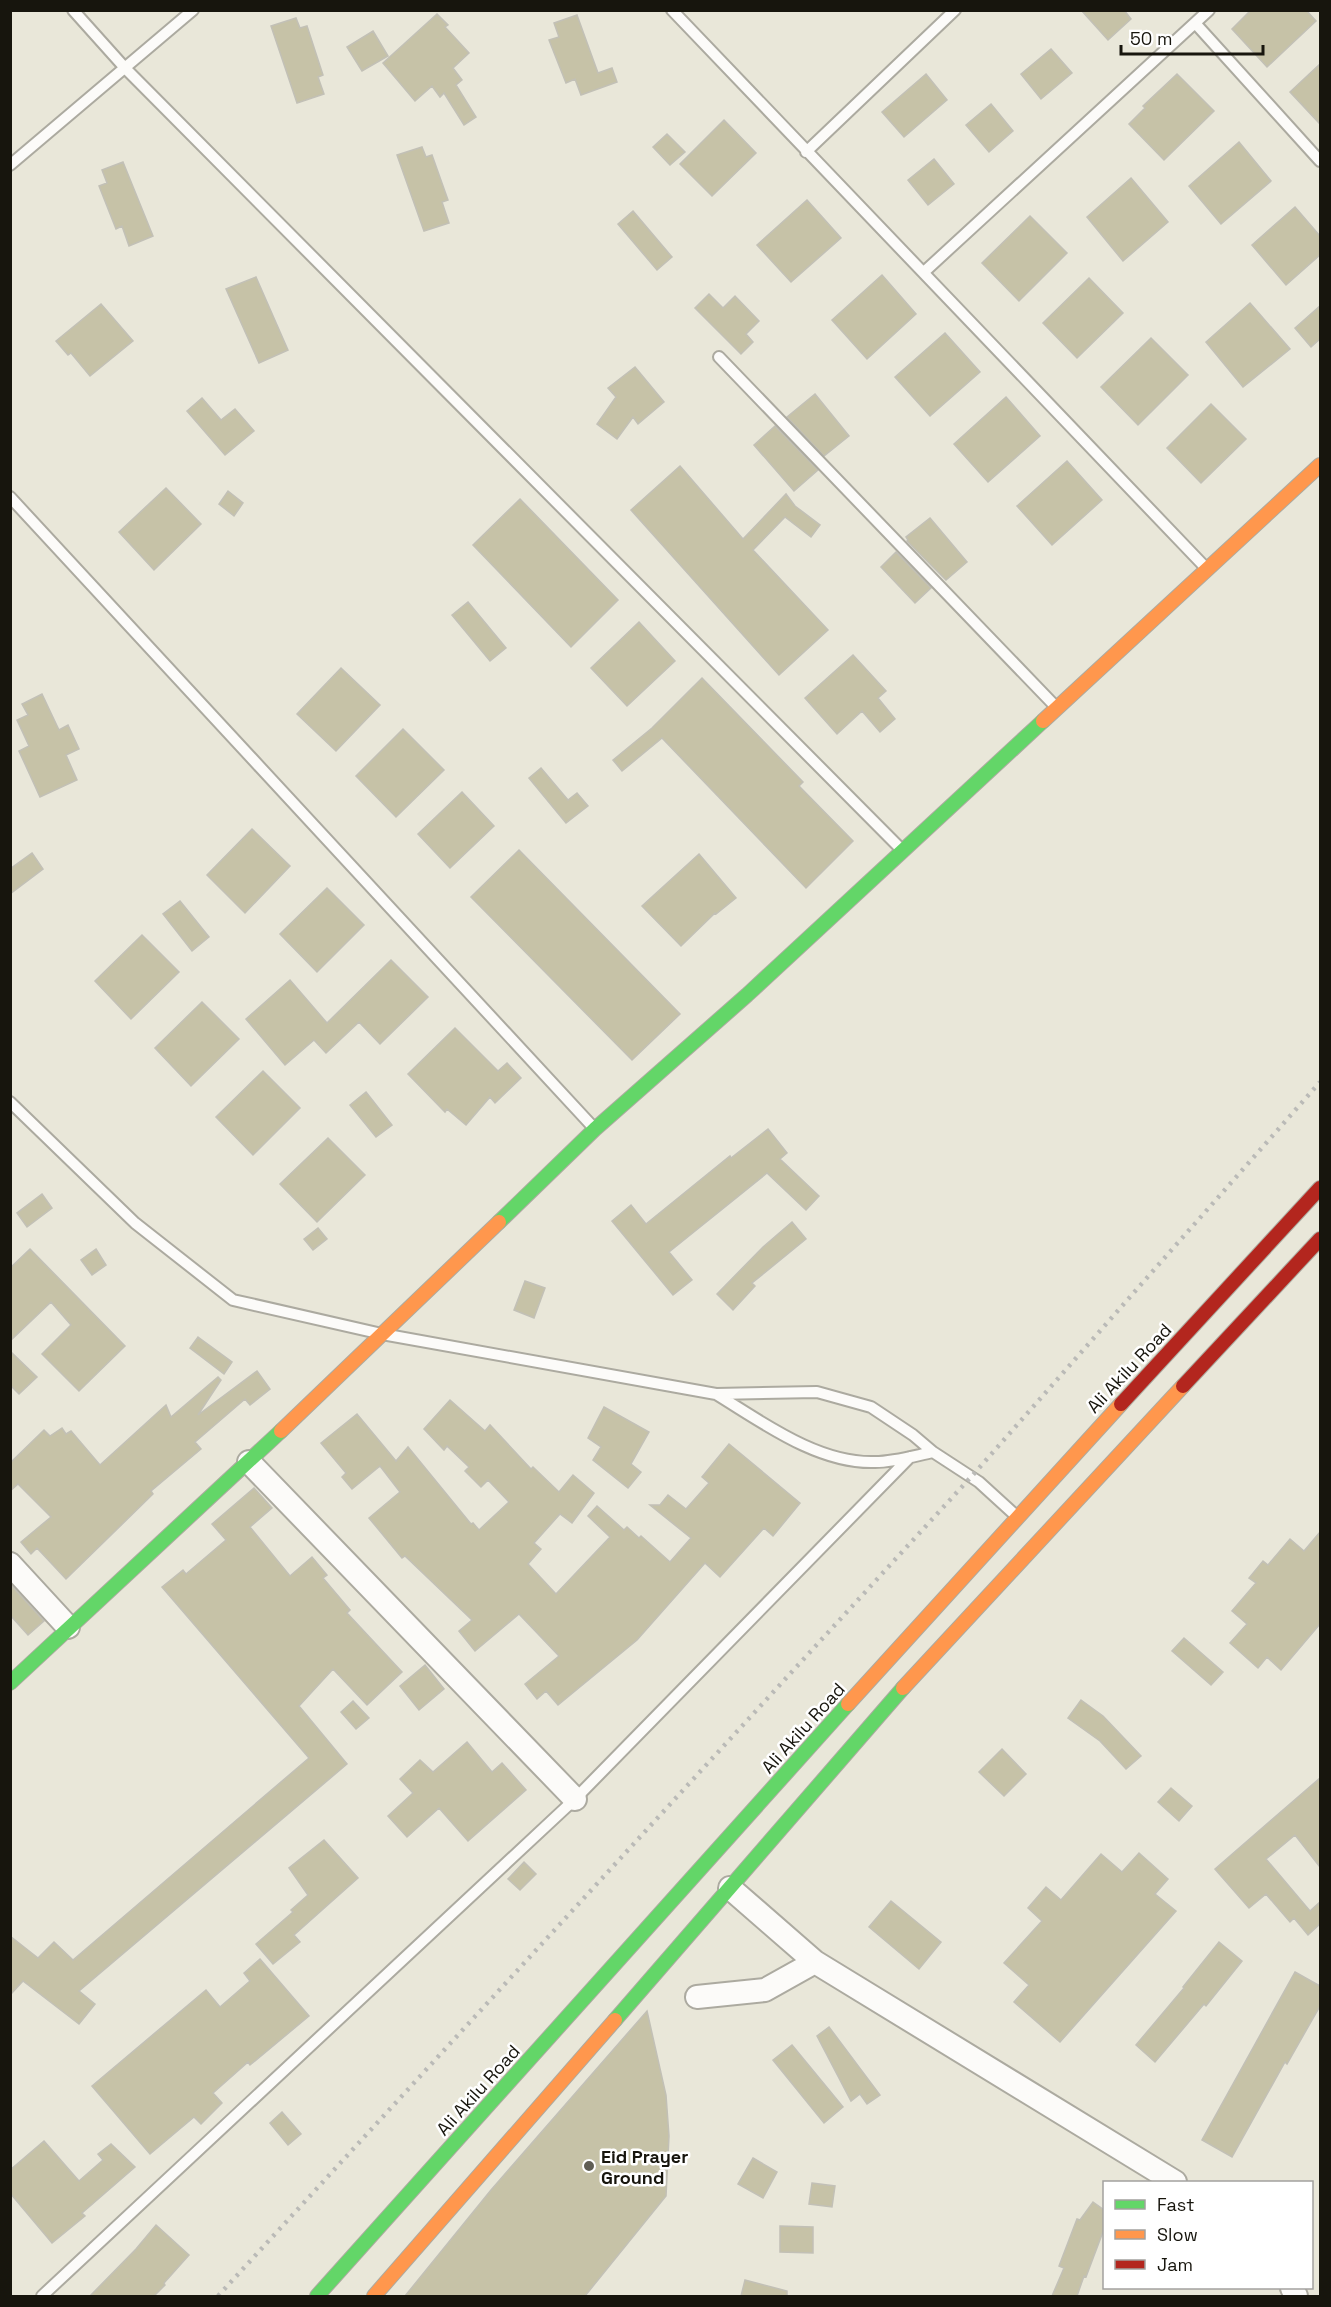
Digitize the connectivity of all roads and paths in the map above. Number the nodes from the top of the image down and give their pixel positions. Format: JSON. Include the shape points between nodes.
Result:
{"nodes":[{"id":1,"x":73,"y":10,"type":"edge"},
{"id":2,"x":193,"y":10,"type":"edge"},
{"id":3,"x":672,"y":10,"type":"edge"},
{"id":4,"x":955,"y":10,"type":"edge"},
{"id":5,"x":1209,"y":10,"type":"edge"},
{"id":6,"x":1195,"y":23,"type":"junction"},
{"id":7,"x":125,"y":68,"type":"junction"},
{"id":8,"x":806,"y":152,"type":"junction"},
{"id":9,"x":1320,"y":160,"type":"edge"},
{"id":10,"x":10,"y":165,"type":"edge"},
{"id":11,"x":924,"y":272,"type":"junction"},
{"id":12,"x":719,"y":357,"type":"dead end"},
{"id":13,"x":1320,"y":465,"type":"edge"},
{"id":14,"x":10,"y":497,"type":"edge"},
{"id":15,"x":1207,"y":569,"type":"junction"},
{"id":16,"x":1058,"y":709,"type":"junction"},
{"id":17,"x":902,"y":850,"type":"junction"},
{"id":18,"x":10,"y":1102,"type":"edge"},
{"id":19,"x":595,"y":1129,"type":"junction"},
{"id":20,"x":1320,"y":1188,"type":"edge"},
{"id":21,"x":1320,"y":1239,"type":"edge"},
{"id":22,"x":382,"y":1334,"type":"junction"},
{"id":23,"x":716,"y":1394,"type":"junction"},
{"id":24,"x":933,"y":1452,"type":"junction"},
{"id":25,"x":910,"y":1457,"type":"junction"},
{"id":26,"x":249,"y":1462,"type":"junction"},
{"id":27,"x":1028,"y":1528,"type":"junction"},
{"id":28,"x":10,"y":1564,"type":"edge"},
{"id":29,"x":68,"y":1627,"type":"junction"},
{"id":30,"x":10,"y":1683,"type":"edge"},
{"id":31,"x":575,"y":1799,"type":"junction"},
{"id":32,"x":730,"y":1888,"type":"junction"},
{"id":33,"x":815,"y":1962,"type":"junction"},
{"id":34,"x":697,"y":1997,"type":"dead end"},
{"id":35,"x":1173,"y":2181,"type":"edge"},
{"id":36,"x":42,"y":2296,"type":"edge"},
{"id":37,"x":316,"y":2296,"type":"edge"},
{"id":38,"x":374,"y":2296,"type":"edge"}],
"edges":[{"from":1,"to":7,"type":"lane"},
{"from":2,"to":7,"type":"lane"},
{"from":3,"to":8,"type":"lane"},
{"from":4,"to":8,"type":"lane"},
{"from":5,"to":6,"type":"lane"},
{"from":6,"to":9,"type":"lane"},
{"from":6,"to":11,"type":"lane"},
{"from":7,"to":10,"type":"lane"},
{"from":7,"to":17,"type":"lane"},
{"from":8,"to":11,"type":"lane"},
{"from":11,"to":15,"type":"lane"},
{"from":12,"to":16,"type":"lane"},
{"from":13,"to":15,"type":"main road"},
{"from":14,"to":19,"type":"lane"},
{"from":15,"to":16,"type":"main road"},
{"from":16,"to":17,"type":"main road"},
{"from":17,"to":19,"type":"main road","via":[[747,995]]},
{"from":18,"to":22,"type":"lane","via":[[135,1223],[233,1300]]},
{"from":19,"to":22,"type":"main road"},
{"from":20,"to":27,"type":"main road","name":"Ali Akilu Road"},
{"from":21,"to":27,"type":"main road","name":"Ali Akilu Road"},
{"from":22,"to":23,"type":"lane"},
{"from":22,"to":26,"type":"main road"},
{"from":23,"to":24,"type":"lane","via":[[817,1392],[871,1407]]},
{"from":23,"to":25,"type":"lane","via":[[784,1436],[837,1457],[874,1462]]},
{"from":24,"to":25,"type":"lane"},
{"from":24,"to":27,"type":"lane","via":[[979,1482]]},
{"from":25,"to":31,"type":"lane"},
{"from":26,"to":29,"type":"main road"},
{"from":26,"to":31,"type":"street"},
{"from":27,"to":32,"type":"main road","name":"Ali Akilu Road","via":[[933,1653]]},
{"from":27,"to":37,"type":"main road","name":"Ali Akilu Road"},
{"from":28,"to":29,"type":"street"},
{"from":29,"to":30,"type":"main road"},
{"from":31,"to":36,"type":"lane"},
{"from":32,"to":33,"type":"street"},
{"from":32,"to":38,"type":"main road","name":"Ali Akilu Road"},
{"from":33,"to":34,"type":"street","via":[[765,1990]]},
{"from":33,"to":35,"type":"street"}]}
